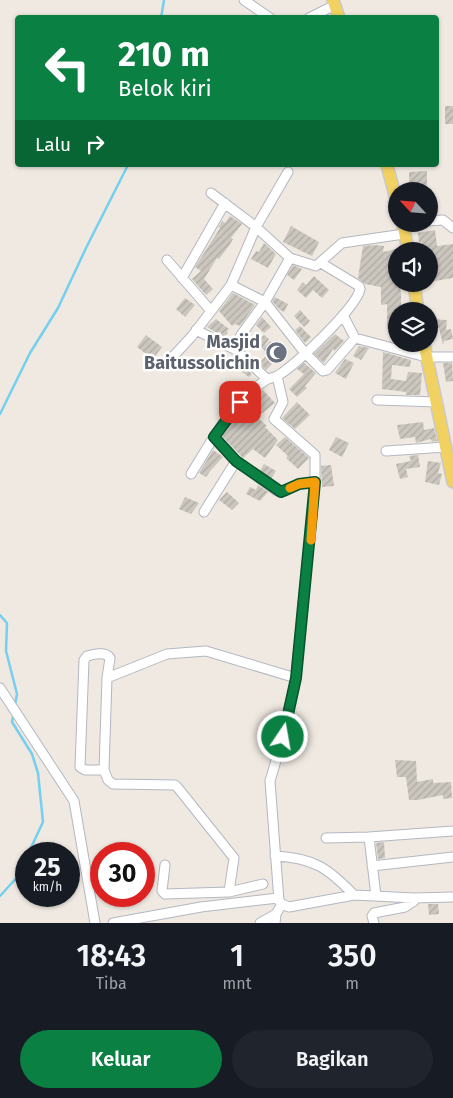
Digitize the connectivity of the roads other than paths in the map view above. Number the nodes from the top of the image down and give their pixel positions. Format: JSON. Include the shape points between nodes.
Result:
{"nodes":[{"id":1,"x":244,"y":0,"type":"edge"},
{"id":2,"x":334,"y":3,"type":"edge"},
{"id":3,"x":266,"y":15,"type":"edge"},
{"id":4,"x":313,"y":15,"type":"edge"},
{"id":5,"x":338,"y":15,"type":"edge"},
{"id":6,"x":390,"y":167,"type":"edge"},
{"id":7,"x":288,"y":172,"type":"dead end"},
{"id":8,"x":393,"y":182,"type":"edge"},
{"id":9,"x":211,"y":193,"type":"dead end"},
{"id":10,"x":225,"y":203,"type":"junction"},
{"id":11,"x":438,"y":220,"type":"edge"},
{"id":12,"x":256,"y":227,"type":"junction"},
{"id":13,"x":453,"y":228,"type":"edge"},
{"id":14,"x":391,"y":232,"type":"edge"},
{"id":15,"x":290,"y":258,"type":"junction"},
{"id":16,"x":167,"y":260,"type":"dead end"},
{"id":17,"x":321,"y":263,"type":"junction"},
{"id":18,"x":182,"y":278,"type":"junction"},
{"id":19,"x":231,"y":285,"type":"junction"},
{"id":20,"x":265,"y":302,"type":"junction"},
{"id":21,"x":211,"y":312,"type":"junction"},
{"id":22,"x":343,"y":315,"type":"junction"},
{"id":23,"x":196,"y":330,"type":"junction"},
{"id":24,"x":355,"y":338,"type":"junction"},
{"id":25,"x":236,"y":350,"type":"junction"},
{"id":26,"x":425,"y":352,"type":"edge"},
{"id":27,"x":305,"y":353,"type":"junction"},
{"id":28,"x":426,"y":357,"type":"junction"},
{"id":29,"x":453,"y":357,"type":"edge"},
{"id":30,"x":167,"y":363,"type":"dead end"},
{"id":31,"x":277,"y":376,"type":"junction"},
{"id":32,"x":267,"y":379,"type":"junction"},
{"id":33,"x":377,"y":400,"type":"dead end"},
{"id":34,"x":437,"y":402,"type":"junction"},
{"id":35,"x":214,"y":437,"type":"junction"},
{"id":36,"x":446,"y":447,"type":"junction"},
{"id":37,"x":386,"y":451,"type":"dead end"},
{"id":38,"x":236,"y":461,"type":"junction"},
{"id":39,"x":191,"y":474,"type":"dead end"},
{"id":40,"x":452,"y":476,"type":"edge"},
{"id":41,"x":315,"y":482,"type":"junction"},
{"id":42,"x":204,"y":512,"type":"dead end"},
{"id":43,"x":107,"y":678,"type":"junction"},
{"id":44,"x":296,"y":678,"type":"junction"},
{"id":45,"x":0,"y":688,"type":"edge"},
{"id":46,"x":104,"y":770,"type":"junction"},
{"id":47,"x":453,"y":831,"type":"edge"},
{"id":48,"x":326,"y":838,"type":"dead end"},
{"id":49,"x":369,"y":838,"type":"junction"},
{"id":50,"x":275,"y":856,"type":"junction"},
{"id":51,"x":453,"y":857,"type":"edge"},
{"id":52,"x":165,"y":865,"type":"dead end"},
{"id":53,"x":372,"y":866,"type":"junction"},
{"id":54,"x":263,"y":884,"type":"dead end"},
{"id":55,"x":229,"y":892,"type":"junction"},
{"id":56,"x":354,"y":895,"type":"junction"},
{"id":57,"x":376,"y":896,"type":"junction"},
{"id":58,"x":453,"y":897,"type":"edge"},
{"id":59,"x":414,"y":898,"type":"junction"},
{"id":60,"x":280,"y":901,"type":"junction"},
{"id":61,"x":276,"y":918,"type":"edge"},
{"id":62,"x":96,"y":923,"type":"edge"},
{"id":63,"x":112,"y":923,"type":"edge"},
{"id":64,"x":260,"y":923,"type":"edge"},
{"id":65,"x":374,"y":923,"type":"edge"}],
"edges":[{"from":1,"to":3,"type":"street"},
{"from":2,"to":4,"type":"street"},
{"from":2,"to":5,"type":"main road"},
{"from":6,"to":8,"type":"main road"},
{"from":7,"to":12,"type":"street"},
{"from":9,"to":10,"type":"street"},
{"from":10,"to":12,"type":"street"},
{"from":10,"to":18,"type":"street"},
{"from":11,"to":13,"type":"street","via":[[443,220]]},
{"from":12,"to":15,"type":"street"},
{"from":12,"to":19,"type":"street"},
{"from":14,"to":17,"type":"street","via":[[342,243]]},
{"from":15,"to":17,"type":"street","via":[[316,266]]},
{"from":15,"to":20,"type":"street"},
{"from":16,"to":18,"type":"street"},
{"from":17,"to":22,"type":"street","via":[[359,286],[358,296]]},
{"from":18,"to":21,"type":"street"},
{"from":19,"to":20,"type":"street"},
{"from":19,"to":21,"type":"street"},
{"from":20,"to":25,"type":"street","via":[[241,335]]},
{"from":20,"to":27,"type":"street"},
{"from":21,"to":23,"type":"street"},
{"from":22,"to":24,"type":"street"},
{"from":22,"to":27,"type":"street"},
{"from":23,"to":25,"type":"street"},
{"from":23,"to":30,"type":"street"},
{"from":24,"to":27,"type":"street","via":[[325,371],[320,370]]},
{"from":24,"to":28,"type":"street"},
{"from":25,"to":32,"type":"street"},
{"from":26,"to":28,"type":"main road"},
{"from":27,"to":31,"type":"street"},
{"from":28,"to":29,"type":"street"},
{"from":28,"to":34,"type":"main road"},
{"from":31,"to":32,"type":"street"},
{"from":31,"to":41,"type":"street","via":[[283,402],[274,419],[315,455]]},
{"from":32,"to":35,"type":"street","via":[[240,402]]},
{"from":33,"to":34,"type":"street"},
{"from":34,"to":36,"type":"main road"},
{"from":35,"to":38,"type":"street"},
{"from":35,"to":39,"type":"street"},
{"from":36,"to":37,"type":"street"},
{"from":36,"to":40,"type":"main road"},
{"from":38,"to":41,"type":"street","via":[[281,492],[299,484]]},
{"from":38,"to":42,"type":"street"},
{"from":41,"to":44,"type":"street"},
{"from":43,"to":44,"type":"street","via":[[167,654],[206,651]]},
{"from":43,"to":46,"type":"street"},
{"from":43,"to":46,"type":"street","via":[[108,655],[87,656],[84,660],[80,767]]},
{"from":44,"to":50,"type":"street","via":[[270,781]]},
{"from":45,"to":62,"type":"street","via":[[74,801]]},
{"from":46,"to":55,"type":"street","via":[[108,780],[114,784],[175,785],[234,858]]},
{"from":47,"to":49,"type":"street"},
{"from":48,"to":49,"type":"street"},
{"from":49,"to":53,"type":"street"},
{"from":50,"to":56,"type":"street","via":[[310,861],[340,880]]},
{"from":50,"to":60,"type":"street"},
{"from":51,"to":53,"type":"street"},
{"from":52,"to":55,"type":"street","via":[[162,891],[165,894]]},
{"from":53,"to":57,"type":"street"},
{"from":54,"to":55,"type":"street"},
{"from":56,"to":57,"type":"street"},
{"from":56,"to":60,"type":"street","via":[[289,906]]},
{"from":57,"to":59,"type":"street"},
{"from":58,"to":59,"type":"street"},
{"from":59,"to":65,"type":"street","via":[[405,907],[374,913]]},
{"from":60,"to":61,"type":"street"},
{"from":60,"to":63,"type":"street","via":[[200,907]]},
{"from":61,"to":64,"type":"street"}]}
